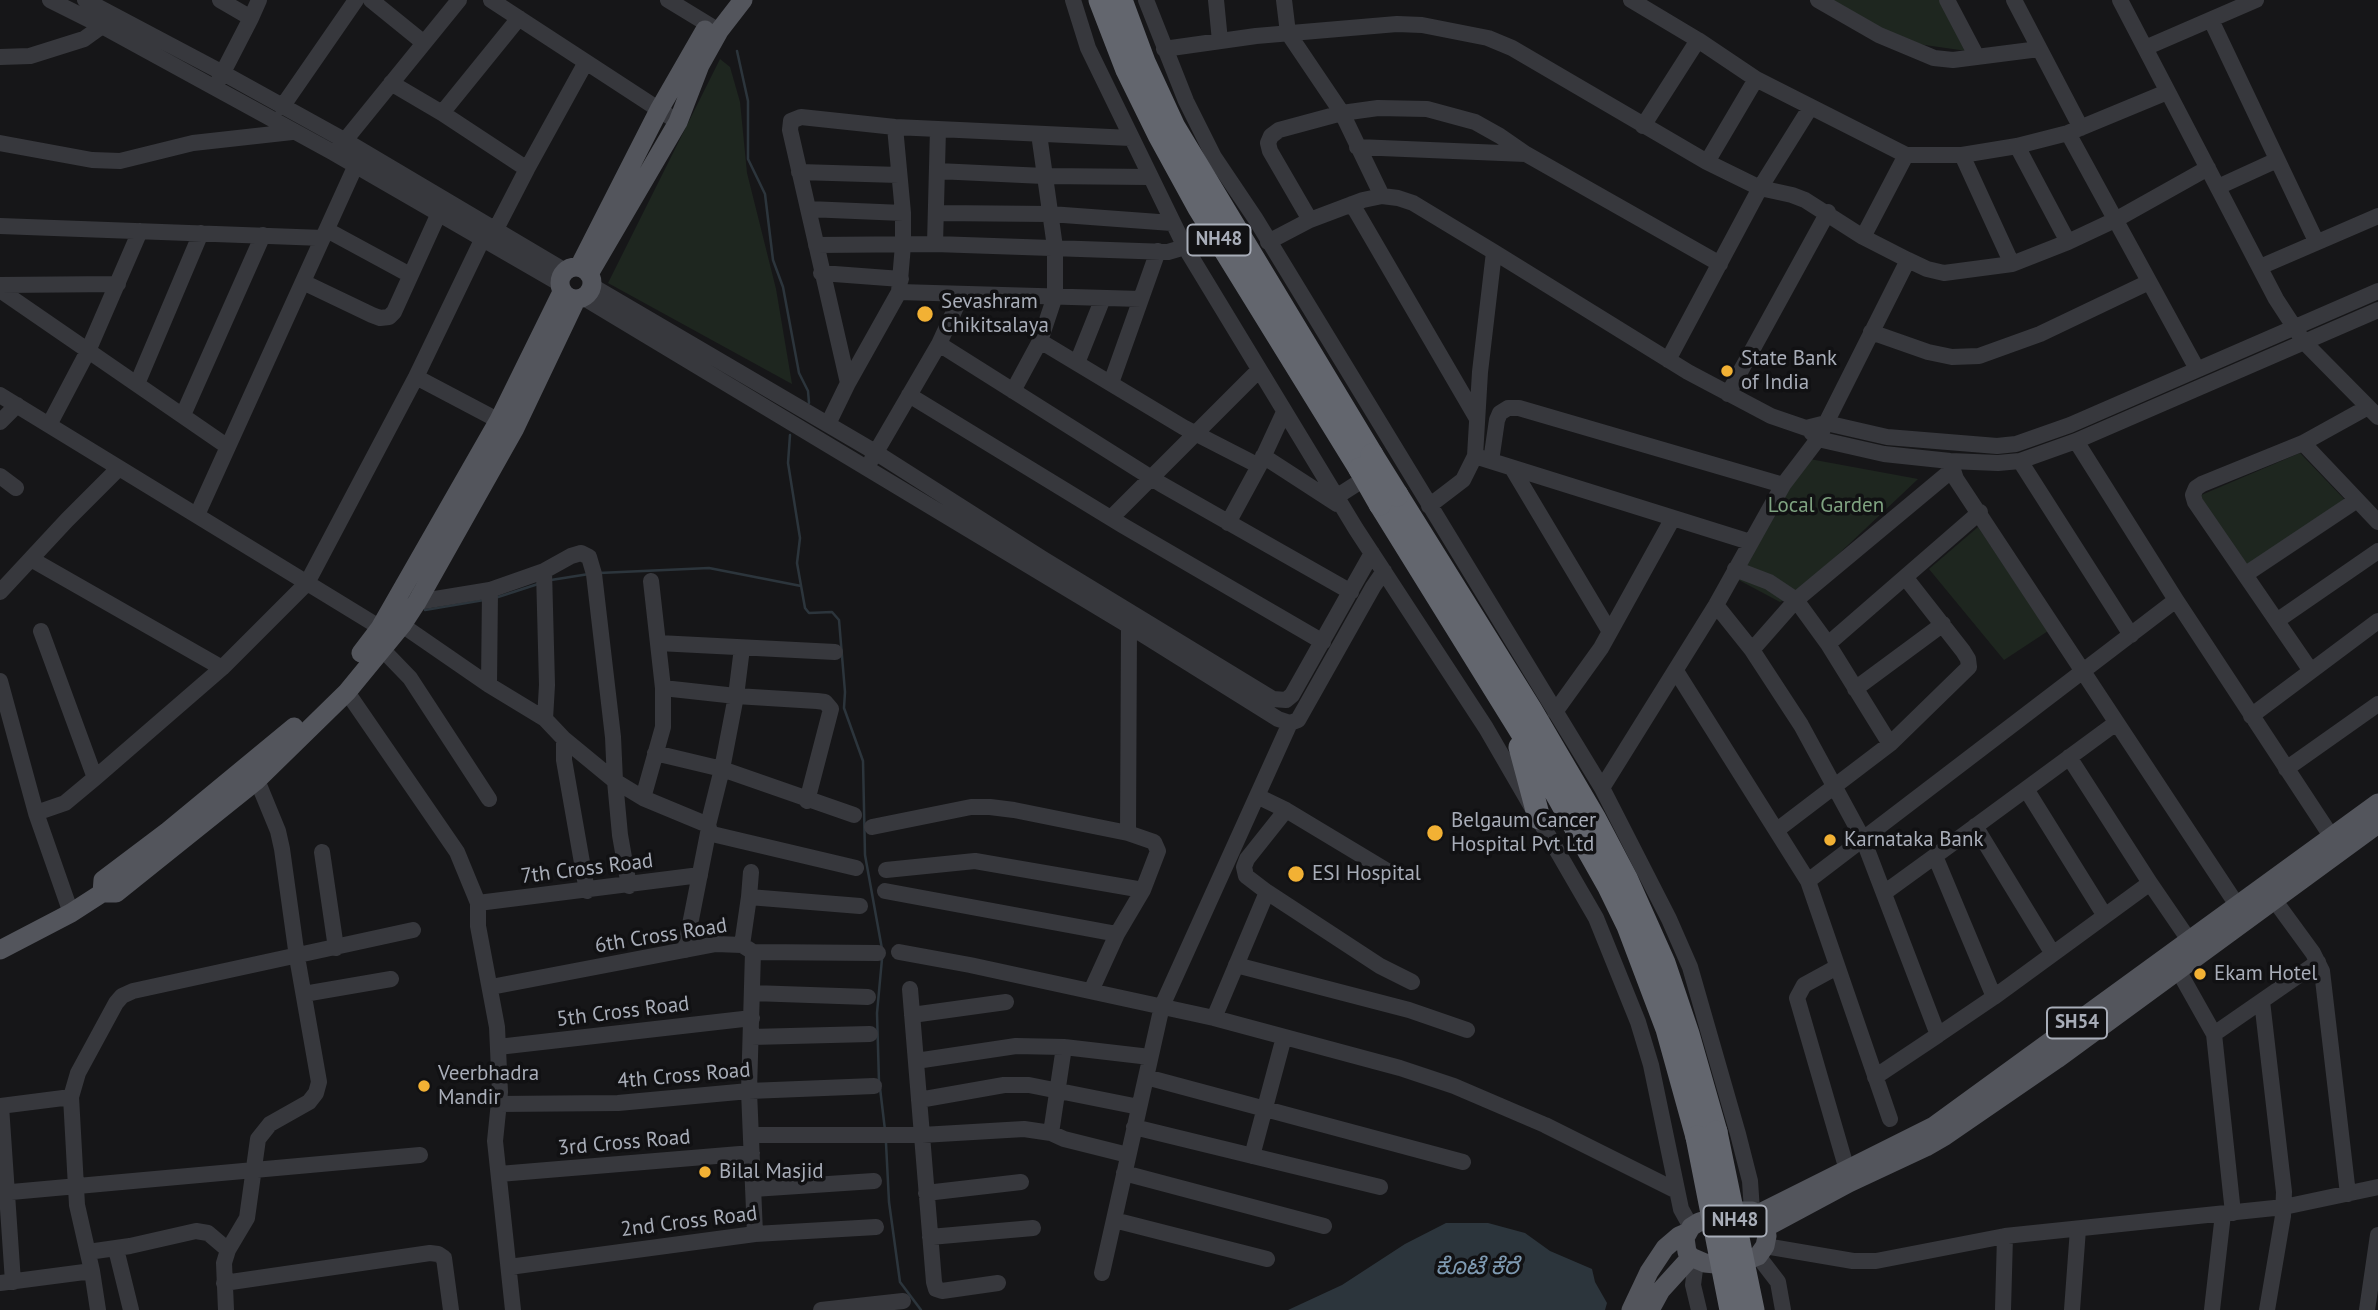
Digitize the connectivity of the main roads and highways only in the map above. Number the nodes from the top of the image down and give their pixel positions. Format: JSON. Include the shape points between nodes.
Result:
{"nodes":[{"id":1,"x":727,"y":0,"type":"edge"},
{"id":2,"x":743,"y":0,"type":"edge"},
{"id":3,"x":1100,"y":0,"type":"edge"},
{"id":4,"x":1121,"y":0,"type":"edge"},
{"id":5,"x":713,"y":28,"type":"junction"},
{"id":6,"x":576,"y":284,"type":"junction"},
{"id":7,"x":507,"y":424,"type":"junction"},
{"id":8,"x":1366,"y":462,"type":"junction"},
{"id":9,"x":1389,"y":500,"type":"junction"},
{"id":10,"x":389,"y":634,"type":"junction"},
{"id":11,"x":1511,"y":718,"type":"junction"},
{"id":12,"x":2378,"y":803,"type":"edge"},
{"id":13,"x":1539,"y":818,"type":"road end"},
{"id":14,"x":2378,"y":824,"type":"edge"},
{"id":15,"x":2336,"y":844,"type":"junction"},
{"id":16,"x":102,"y":893,"type":"junction"},
{"id":17,"x":2269,"y":893,"type":"junction"},
{"id":18,"x":1654,"y":938,"type":"junction"},
{"id":19,"x":1678,"y":940,"type":"road end"},
{"id":20,"x":0,"y":950,"type":"edge"},
{"id":21,"x":2153,"y":978,"type":"junction"},
{"id":22,"x":1706,"y":1135,"type":"junction"},
{"id":23,"x":1903,"y":1151,"type":"junction"},
{"id":24,"x":1688,"y":1230,"type":"junction"},
{"id":25,"x":1760,"y":1231,"type":"junction"},
{"id":26,"x":1694,"y":1259,"type":"junction"},
{"id":27,"x":1631,"y":1310,"type":"edge"},
{"id":28,"x":1650,"y":1310,"type":"edge"},
{"id":29,"x":1731,"y":1310,"type":"edge"},
{"id":30,"x":1753,"y":1310,"type":"edge"}],
"edges":[{"from":1,"to":5,"type":"main road"},
{"from":2,"to":5,"type":"main road"},
{"from":3,"to":8,"type":"highway","number":"NH48","via":[[1127,71],[1165,147],[1213,230]]},
{"from":4,"to":8,"type":"highway","number":"NH48","via":[[1174,127]]},
{"from":5,"to":6,"type":"main road","via":[[659,110]]},
{"from":5,"to":6,"type":"main road","via":[[678,122]]},
{"from":6,"to":7,"type":"main road"},
{"from":7,"to":10,"type":"main road"},
{"from":7,"to":10,"type":"main road","via":[[417,602]]},
{"from":8,"to":9,"type":"highway","number":"NH48","bridge":true},
{"from":9,"to":11,"type":"highway","number":"NH48"},
{"from":9,"to":18,"type":"highway","number":"NH48","via":[[1503,663],[1589,808]]},
{"from":10,"to":16,"type":"main road","via":[[279,742],[103,880]]},
{"from":10,"to":16,"type":"main road","via":[[347,692],[257,780],[116,893]]},
{"from":11,"to":13,"type":"highway"},
{"from":11,"to":22,"type":"highway","number":"NH48","via":[[1628,926]]},
{"from":12,"to":15,"type":"main road","number":"SH54"},
{"from":14,"to":15,"type":"main road","number":"SH54"},
{"from":15,"to":17,"type":"main road","number":"SH54"},
{"from":16,"to":20,"type":"main road"},
{"from":17,"to":21,"type":"main road","number":"SH54","via":[[2178,970]]},
{"from":17,"to":21,"type":"main road","number":"SH54","via":[[2237,905],[2189,940]]},
{"from":18,"to":19,"type":"highway"},
{"from":18,"to":22,"type":"highway","number":"NH48","via":[[1688,1034]]},
{"from":21,"to":23,"type":"main road","number":"SH54","via":[[1981,1102],[1934,1126]]},
{"from":22,"to":29,"type":"highway","number":"NH48","bridge":true},
{"from":22,"to":30,"type":"highway","number":"NH48","bridge":true},
{"from":23,"to":25,"type":"main road","number":"SH54"},
{"from":23,"to":25,"type":"main road","number":"SH54","via":[[1847,1170]]},
{"from":24,"to":25,"type":"main road","via":[[1735,1211]]},
{"from":24,"to":26,"type":"main road","via":[[1686,1246]]},
{"from":24,"to":27,"type":"main road","via":[[1665,1248]]},
{"from":25,"to":26,"type":"main road","via":[[1740,1264]]},
{"from":26,"to":28,"type":"main road","via":[[1661,1290]]}]}
